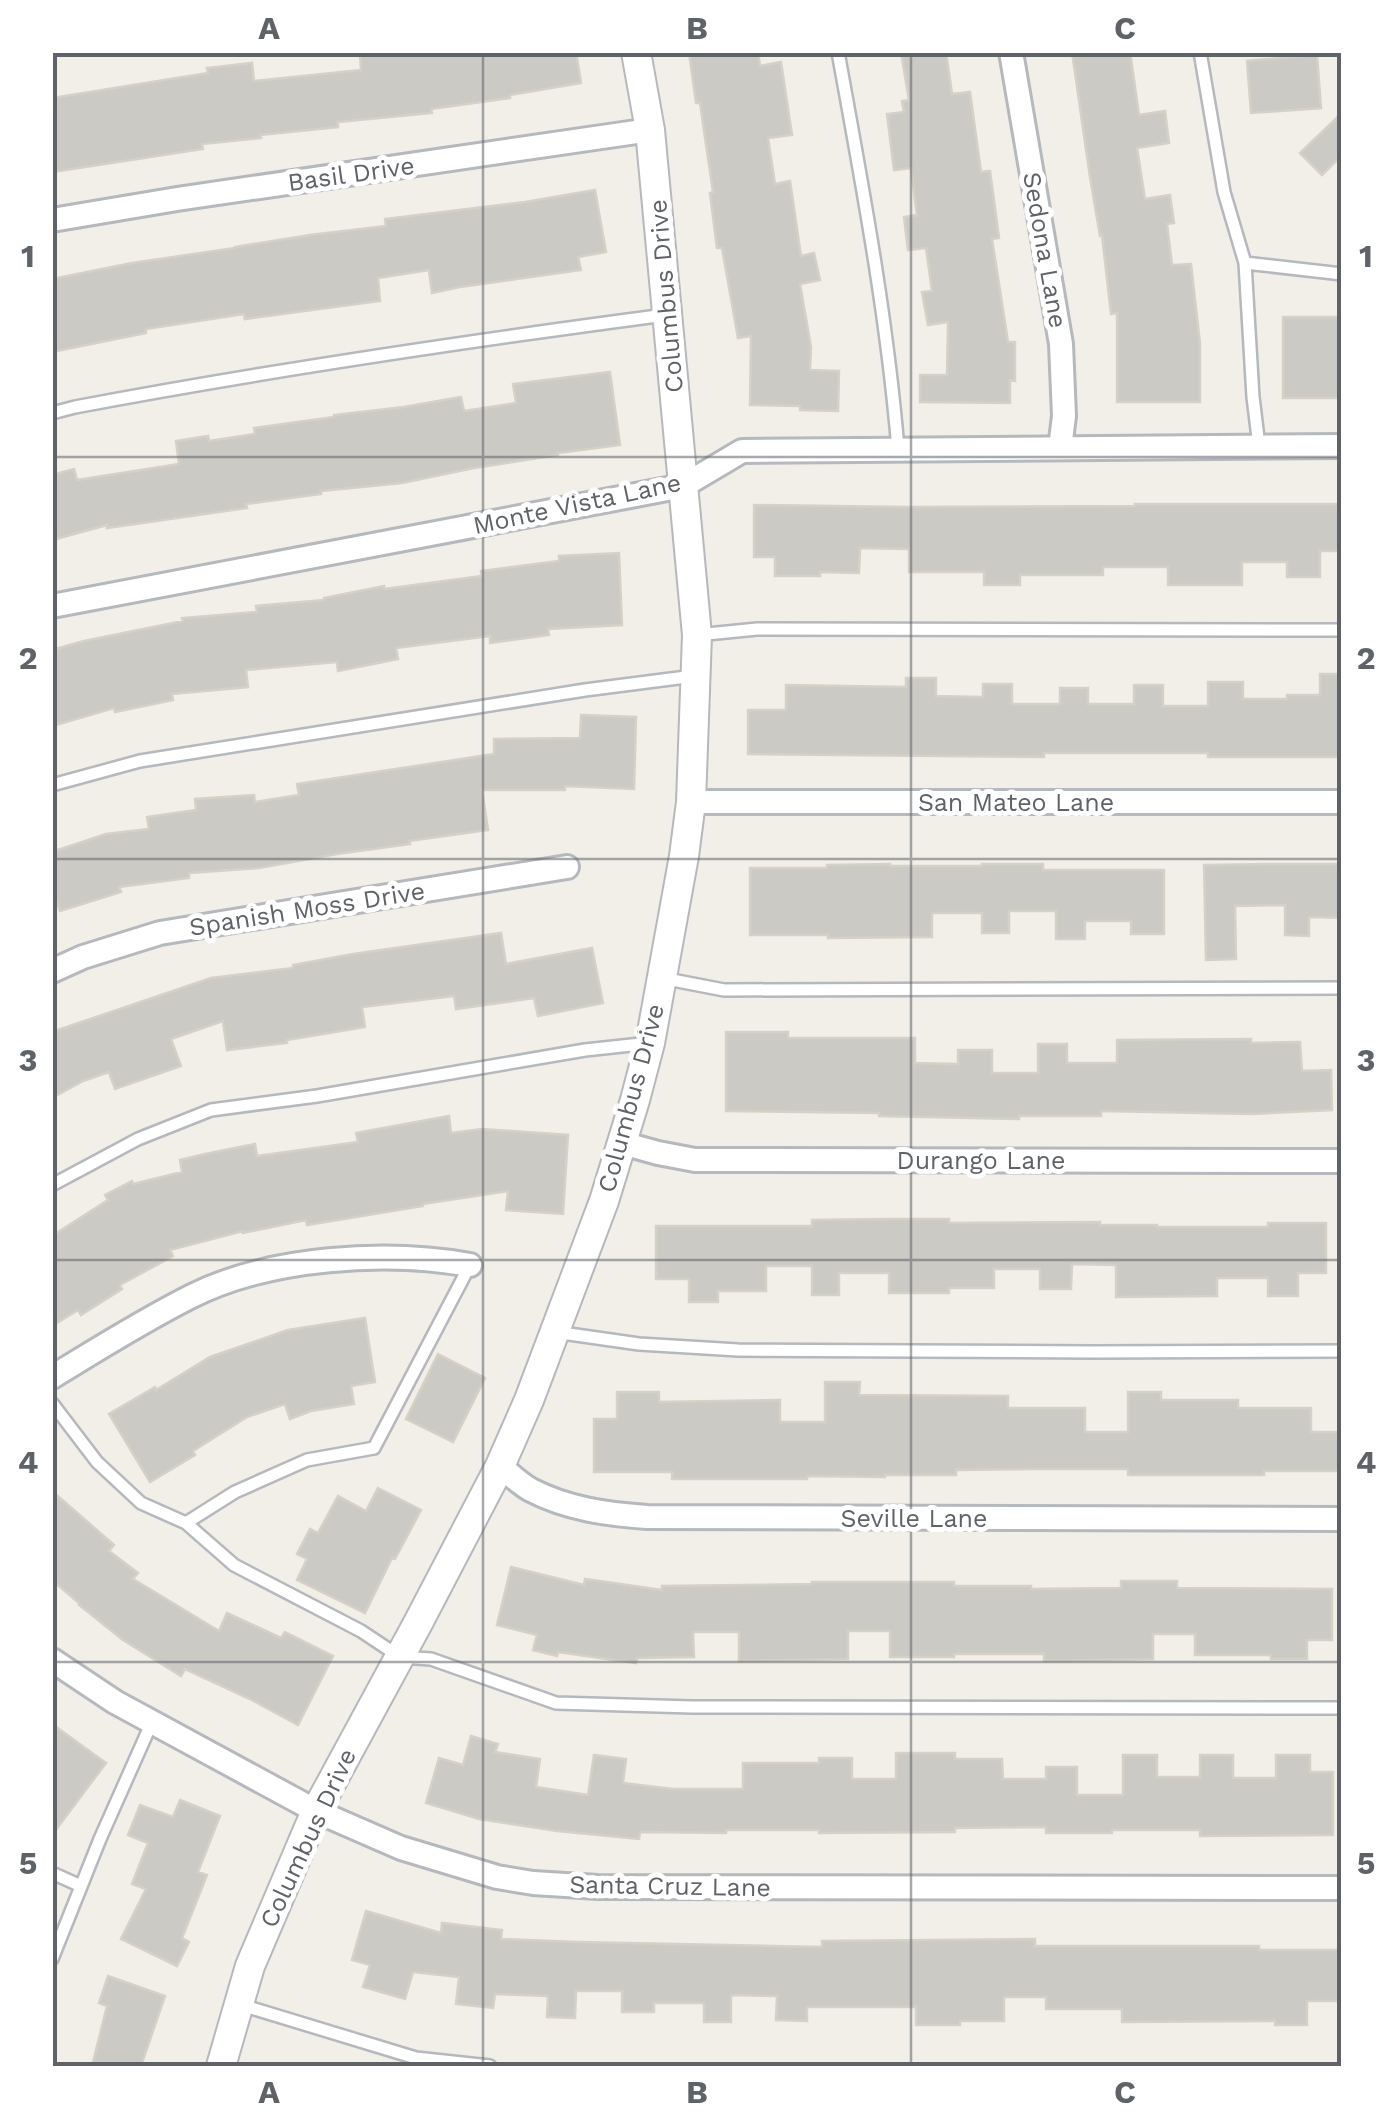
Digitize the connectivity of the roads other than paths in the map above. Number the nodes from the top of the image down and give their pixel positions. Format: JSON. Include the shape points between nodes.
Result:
{"nodes":[{"id":1,"x":636,"y":52,"type":"edge"},
{"id":2,"x":838,"y":52,"type":"edge"},
{"id":3,"x":1012,"y":52,"type":"edge"},
{"id":4,"x":1200,"y":52,"type":"edge"},
{"id":5,"x":650,"y":130,"type":"junction"},
{"id":6,"x":52,"y":220,"type":"edge"},
{"id":7,"x":1245,"y":263,"type":"junction"},
{"id":8,"x":1342,"y":274,"type":"edge"},
{"id":9,"x":667,"y":314,"type":"junction"},
{"id":10,"x":52,"y":414,"type":"edge"},
{"id":11,"x":1259,"y":446,"type":"junction"},
{"id":12,"x":1342,"y":446,"type":"edge"},
{"id":13,"x":1060,"y":448,"type":"junction"},
{"id":14,"x":898,"y":450,"type":"junction"},
{"id":15,"x":684,"y":486,"type":"junction"},
{"id":16,"x":52,"y":606,"type":"edge"},
{"id":17,"x":1342,"y":630,"type":"edge"},
{"id":18,"x":698,"y":635,"type":"junction"},
{"id":19,"x":696,"y":676,"type":"junction"},
{"id":20,"x":52,"y":785,"type":"edge"},
{"id":21,"x":691,"y":802,"type":"junction"},
{"id":22,"x":1342,"y":802,"type":"edge"},
{"id":23,"x":567,"y":867,"type":"dead end"},
{"id":24,"x":52,"y":971,"type":"edge"},
{"id":25,"x":662,"y":978,"type":"junction"},
{"id":26,"x":1342,"y":988,"type":"edge"},
{"id":27,"x":650,"y":1043,"type":"junction"},
{"id":28,"x":622,"y":1143,"type":"junction"},
{"id":29,"x":1342,"y":1161,"type":"edge"},
{"id":30,"x":52,"y":1185,"type":"edge"},
{"id":31,"x":470,"y":1265,"type":"joint"},
{"id":32,"x":555,"y":1332,"type":"junction"},
{"id":33,"x":1342,"y":1351,"type":"edge"},
{"id":34,"x":52,"y":1376,"type":"edge"},
{"id":35,"x":52,"y":1402,"type":"edge"},
{"id":36,"x":500,"y":1466,"type":"junction"},
{"id":37,"x":1342,"y":1518,"type":"edge"},
{"id":38,"x":186,"y":1523,"type":"junction"},
{"id":39,"x":400,"y":1657,"type":"junction"},
{"id":40,"x":52,"y":1660,"type":"edge"},
{"id":41,"x":1342,"y":1708,"type":"edge"},
{"id":42,"x":152,"y":1722,"type":"junction"},
{"id":43,"x":316,"y":1811,"type":"junction"},
{"id":44,"x":52,"y":1873,"type":"edge"},
{"id":45,"x":81,"y":1886,"type":"junction"},
{"id":46,"x":1342,"y":1888,"type":"edge"},
{"id":47,"x":52,"y":1959,"type":"edge"},
{"id":48,"x":238,"y":2004,"type":"junction"},
{"id":49,"x":221,"y":2066,"type":"edge"},
{"id":50,"x":490,"y":2066,"type":"edge"}],
"edges":[{"from":1,"to":5,"type":"street","name":"Columbus Drive"},
{"from":2,"to":14,"type":"lane"},
{"from":3,"to":13,"type":"street","name":"Sedona Lane","via":[[1062,344]]},
{"from":4,"to":7,"type":"lane","via":[[1224,192]]},
{"from":5,"to":6,"type":"street","name":"Basil Drive"},
{"from":5,"to":9,"type":"street","name":"Columbus Drive"},
{"from":7,"to":8,"type":"lane"},
{"from":7,"to":11,"type":"lane"},
{"from":9,"to":10,"type":"lane","via":[[231,378]]},
{"from":9,"to":15,"type":"street","name":"Columbus Drive"},
{"from":11,"to":12,"type":"street","name":"Monte Vista Lane"},
{"from":11,"to":13,"type":"street","name":"Monte Vista Lane"},
{"from":13,"to":14,"type":"street","name":"Monte Vista Lane"},
{"from":14,"to":15,"type":"street","name":"Monte Vista Lane","via":[[742,451]]},
{"from":15,"to":16,"type":"street","name":"Monte Vista Lane"},
{"from":15,"to":18,"type":"street","name":"Columbus Drive"},
{"from":17,"to":18,"type":"lane","via":[[757,628]]},
{"from":18,"to":19,"type":"street","name":"Columbus Drive"},
{"from":19,"to":20,"type":"lane","via":[[140,761]]},
{"from":19,"to":21,"type":"street","name":"Columbus Drive"},
{"from":21,"to":22,"type":"street","name":"San Mateo Lane"},
{"from":21,"to":25,"type":"street","name":"Columbus Drive"},
{"from":23,"to":24,"type":"street","name":"Spanish Moss Drive","via":[[160,933]]},
{"from":25,"to":26,"type":"lane","via":[[724,990]]},
{"from":25,"to":27,"type":"street","name":"Columbus Drive"},
{"from":27,"to":28,"type":"street","name":"Columbus Drive"},
{"from":27,"to":30,"type":"lane","via":[[211,1110],[138,1138]]},
{"from":28,"to":29,"type":"street","name":"Durango Lane","via":[[695,1160]]},
{"from":28,"to":32,"type":"street","name":"Columbus Drive"},
{"from":31,"to":34,"type":"street","via":[[370,1258],[264,1271],[194,1295]]},
{"from":31,"to":38,"type":"lane","via":[[374,1448],[308,1460],[235,1492]]},
{"from":32,"to":33,"type":"lane","via":[[738,1350]]},
{"from":32,"to":36,"type":"street","name":"Columbus Drive"},
{"from":35,"to":38,"type":"lane","via":[[97,1462],[142,1504]]},
{"from":36,"to":37,"type":"street","name":"Seville Lane","via":[[564,1504],[647,1517]]},
{"from":36,"to":39,"type":"street","name":"Columbus Drive"},
{"from":38,"to":39,"type":"lane","via":[[234,1564]]},
{"from":39,"to":41,"type":"lane","via":[[431,1658],[556,1703]]},
{"from":39,"to":43,"type":"street","name":"Columbus Drive"},
{"from":40,"to":42,"type":"street","name":"Santa Cruz Lane"},
{"from":42,"to":43,"type":"street","name":"Santa Cruz Lane"},
{"from":42,"to":45,"type":"lane"},
{"from":43,"to":46,"type":"street","name":"Santa Cruz Lane","via":[[432,1859],[562,1886]]},
{"from":43,"to":48,"type":"street","name":"Columbus Drive"},
{"from":44,"to":45,"type":"lane"},
{"from":45,"to":47,"type":"lane"},
{"from":48,"to":49,"type":"street","name":"Columbus Drive"},
{"from":48,"to":50,"type":"lane","via":[[416,2058]]}]}
